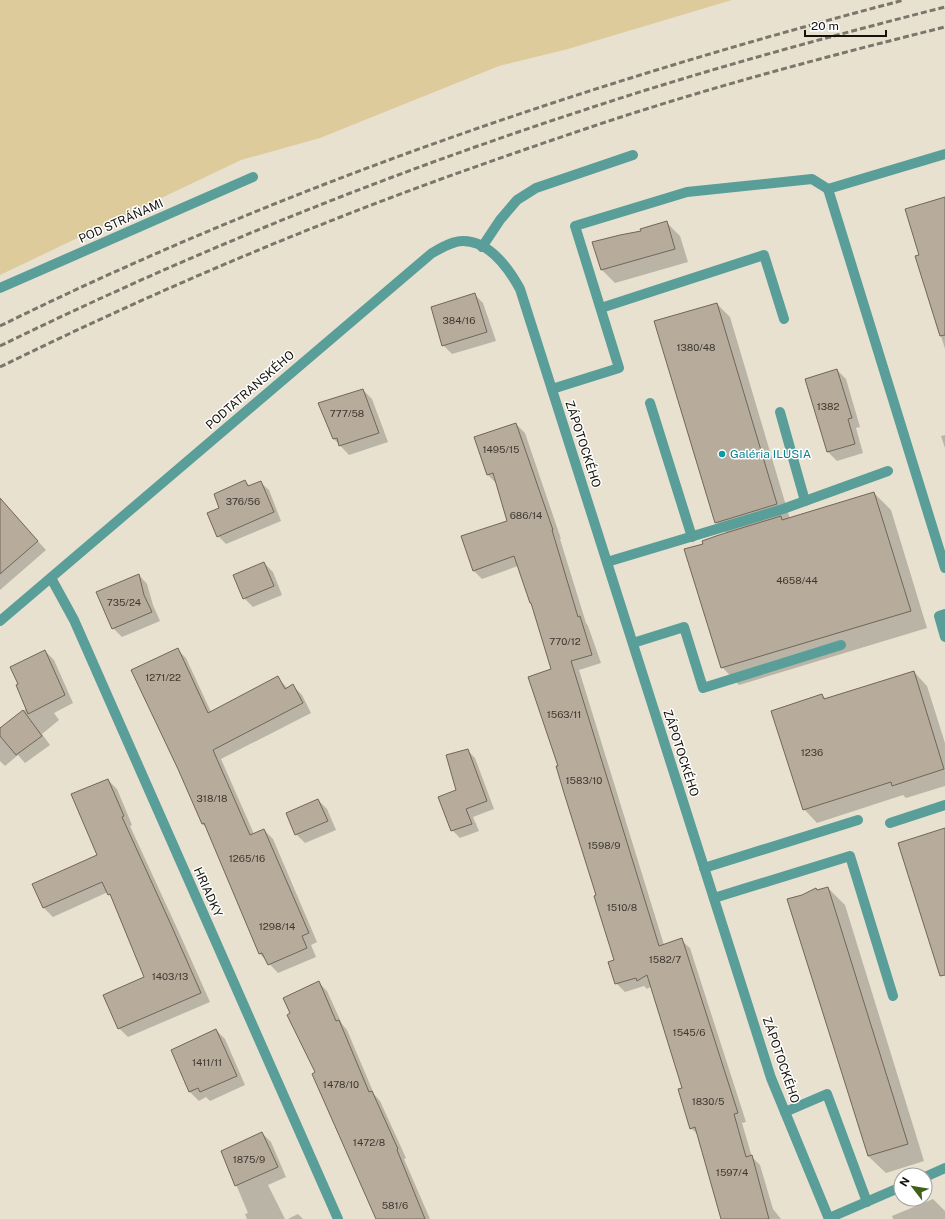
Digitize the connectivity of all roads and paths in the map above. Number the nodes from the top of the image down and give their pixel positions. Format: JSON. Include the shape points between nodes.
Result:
{"nodes":[{"id":1,"x":945,"y":154,"type":"edge"},
{"id":2,"x":633,"y":155,"type":"dead end"},
{"id":3,"x":253,"y":177,"type":"dead end"},
{"id":4,"x":828,"y":189,"type":"junction"},
{"id":5,"x":482,"y":247,"type":"junction"},
{"id":6,"x":0,"y":288,"type":"edge"},
{"id":7,"x":520,"y":289,"type":"joint"},
{"id":8,"x":601,"y":308,"type":"junction"},
{"id":9,"x":784,"y":320,"type":"dead end"},
{"id":10,"x":552,"y":389,"type":"junction"},
{"id":11,"x":650,"y":403,"type":"dead end"},
{"id":12,"x":780,"y":412,"type":"dead end"},
{"id":13,"x":888,"y":471,"type":"dead end"},
{"id":14,"x":805,"y":501,"type":"junction"},
{"id":15,"x":692,"y":537,"type":"junction"},
{"id":16,"x":607,"y":562,"type":"junction"},
{"id":17,"x":945,"y":568,"type":"edge"},
{"id":18,"x":51,"y":578,"type":"junction"},
{"id":19,"x":945,"y":614,"type":"edge"},
{"id":20,"x":0,"y":621,"type":"edge"},
{"id":21,"x":945,"y":637,"type":"edge"},
{"id":22,"x":633,"y":643,"type":"junction"},
{"id":23,"x":841,"y":645,"type":"dead end"},
{"id":24,"x":945,"y":805,"type":"edge"},
{"id":25,"x":858,"y":820,"type":"dead end"},
{"id":26,"x":890,"y":823,"type":"dead end"},
{"id":27,"x":704,"y":868,"type":"junction"},
{"id":28,"x":714,"y":898,"type":"junction"},
{"id":29,"x":892,"y":996,"type":"dead end"},
{"id":30,"x":785,"y":1112,"type":"junction"},
{"id":31,"x":945,"y":1168,"type":"edge"},
{"id":32,"x":933,"y":1173,"type":"edge"},
{"id":33,"x":893,"y":1191,"type":"edge"},
{"id":34,"x":867,"y":1202,"type":"junction"},
{"id":35,"x":338,"y":1219,"type":"edge"},
{"id":36,"x":829,"y":1219,"type":"edge"}],
"edges":[{"from":1,"to":4,"type":"street"},
{"from":2,"to":5,"type":"street","via":[[536,188],[517,200]]},
{"from":3,"to":6,"type":"street","name":"POD STRÁŇAMI"},
{"from":4,"to":8,"type":"street","via":[[812,179],[687,192],[575,226]]},
{"from":4,"to":17,"type":"street"},
{"from":5,"to":7,"type":"street","name":"PODTATRANSKÉHO","via":[[502,261]]},
{"from":5,"to":18,"type":"street","name":"PODTATRANSKÉHO","via":[[472,242],[453,242],[420,262]]},
{"from":7,"to":10,"type":"street","name":"ZÁPOTOCKÉHO"},
{"from":8,"to":9,"type":"street","via":[[764,255]]},
{"from":8,"to":10,"type":"street","via":[[619,368]]},
{"from":10,"to":16,"type":"street","name":"ZÁPOTOCKÉHO"},
{"from":11,"to":15,"type":"street"},
{"from":12,"to":14,"type":"street"},
{"from":13,"to":14,"type":"street"},
{"from":14,"to":15,"type":"street"},
{"from":15,"to":16,"type":"street"},
{"from":16,"to":22,"type":"street","name":"ZÁPOTOCKÉHO"},
{"from":18,"to":20,"type":"street","name":"PODTATRANSKÉHO"},
{"from":18,"to":35,"type":"street","name":"HRIADKY","via":[[74,620]]},
{"from":19,"to":21,"type":"street","via":[[939,616]]},
{"from":22,"to":23,"type":"street","via":[[684,627],[703,688]]},
{"from":22,"to":27,"type":"street","name":"ZÁPOTOCKÉHO"},
{"from":24,"to":26,"type":"street"},
{"from":25,"to":27,"type":"street"},
{"from":27,"to":28,"type":"street","name":"ZÁPOTOCKÉHO"},
{"from":28,"to":29,"type":"street","via":[[850,856]]},
{"from":28,"to":30,"type":"street","name":"ZÁPOTOCKÉHO","via":[[771,1078]]},
{"from":30,"to":34,"type":"street","via":[[827,1094]]},
{"from":30,"to":36,"type":"street","name":"ZÁPOTOCKÉHO"},
{"from":31,"to":32,"type":"street"},
{"from":33,"to":34,"type":"street"},
{"from":34,"to":36,"type":"street"}]}
